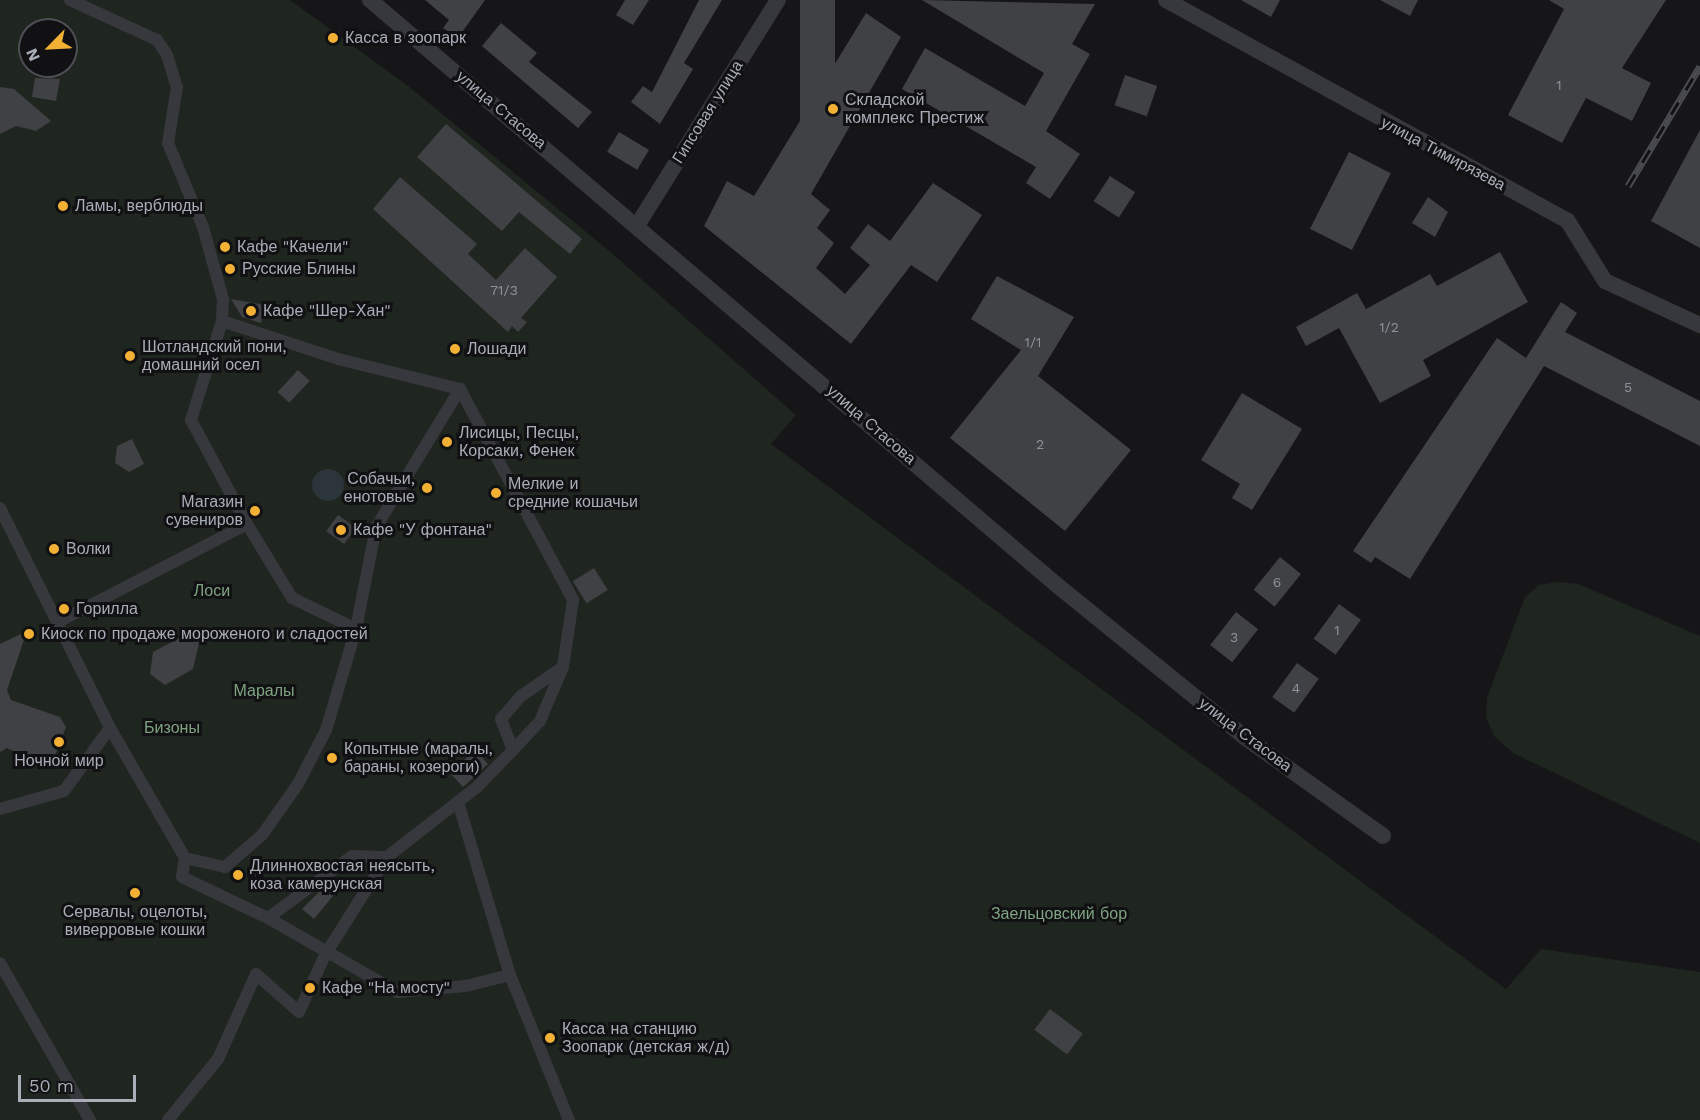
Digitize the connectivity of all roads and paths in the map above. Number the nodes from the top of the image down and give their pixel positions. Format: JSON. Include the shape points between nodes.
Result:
{"nodes":[{"id":1,"x":70,"y":0,"type":"edge"},
{"id":2,"x":370,"y":0,"type":"edge"},
{"id":3,"x":778,"y":0,"type":"edge"},
{"id":4,"x":1166,"y":0,"type":"edge"},
{"id":5,"x":638,"y":224,"type":"junction"},
{"id":6,"x":222,"y":321,"type":"junction"},
{"id":7,"x":1700,"y":325,"type":"edge"},
{"id":8,"x":459,"y":389,"type":"junction"},
{"id":9,"x":0,"y":508,"type":"edge"},
{"id":10,"x":247,"y":524,"type":"junction"},
{"id":11,"x":58,"y":622,"type":"junction"},
{"id":12,"x":356,"y":628,"type":"junction"},
{"id":13,"x":563,"y":667,"type":"junction"},
{"id":14,"x":110,"y":728,"type":"junction"},
{"id":15,"x":513,"y":750,"type":"junction"},
{"id":16,"x":458,"y":802,"type":"junction"},
{"id":17,"x":0,"y":809,"type":"edge"},
{"id":18,"x":1383,"y":836,"type":"dead end"},
{"id":19,"x":387,"y":857,"type":"junction"},
{"id":20,"x":185,"y":858,"type":"junction"},
{"id":21,"x":268,"y":918,"type":"junction"},
{"id":22,"x":325,"y":955,"type":"junction"},
{"id":23,"x":0,"y":963,"type":"edge"},
{"id":24,"x":510,"y":975,"type":"junction"},
{"id":25,"x":90,"y":1120,"type":"edge"},
{"id":26,"x":168,"y":1120,"type":"edge"},
{"id":27,"x":569,"y":1120,"type":"edge"}],
"edges":[{"from":1,"to":6,"type":"street","via":[[158,40],[167,55],[177,87],[168,143],[203,227],[219,281]]},
{"from":2,"to":5,"type":"street","name":"улица Стасова"},
{"from":3,"to":5,"type":"street","name":"Гипсовая улица"},
{"from":4,"to":7,"type":"street","name":"улица Тимирязева","via":[[1567,220],[1605,281]]},
{"from":5,"to":18,"type":"street","name":"улица Стасова","via":[[1058,586],[1243,736]]},
{"from":6,"to":8,"type":"street","via":[[338,359]]},
{"from":6,"to":10,"type":"street","via":[[191,420]]},
{"from":8,"to":12,"type":"street","via":[[376,527]]},
{"from":8,"to":13,"type":"street","via":[[573,600]]},
{"from":9,"to":11,"type":"street"},
{"from":10,"to":11,"type":"street"},
{"from":10,"to":12,"type":"street","via":[[292,598]]},
{"from":11,"to":14,"type":"street"},
{"from":12,"to":20,"type":"street","via":[[326,730],[298,784],[262,835],[225,867]]},
{"from":13,"to":15,"type":"street","via":[[540,721]]},
{"from":13,"to":15,"type":"street","via":[[521,696],[501,718]]},
{"from":14,"to":17,"type":"street","via":[[64,791]]},
{"from":14,"to":20,"type":"street"},
{"from":15,"to":16,"type":"street"},
{"from":16,"to":19,"type":"street"},
{"from":16,"to":24,"type":"street"},
{"from":19,"to":21,"type":"street","via":[[352,856]]},
{"from":19,"to":22,"type":"street"},
{"from":20,"to":21,"type":"street","via":[[182,877]]},
{"from":21,"to":22,"type":"street"},
{"from":22,"to":24,"type":"street","via":[[398,992],[466,986]]},
{"from":22,"to":26,"type":"street","via":[[299,1012],[256,974],[218,1059]]},
{"from":23,"to":25,"type":"street"},
{"from":24,"to":27,"type":"street"}]}
